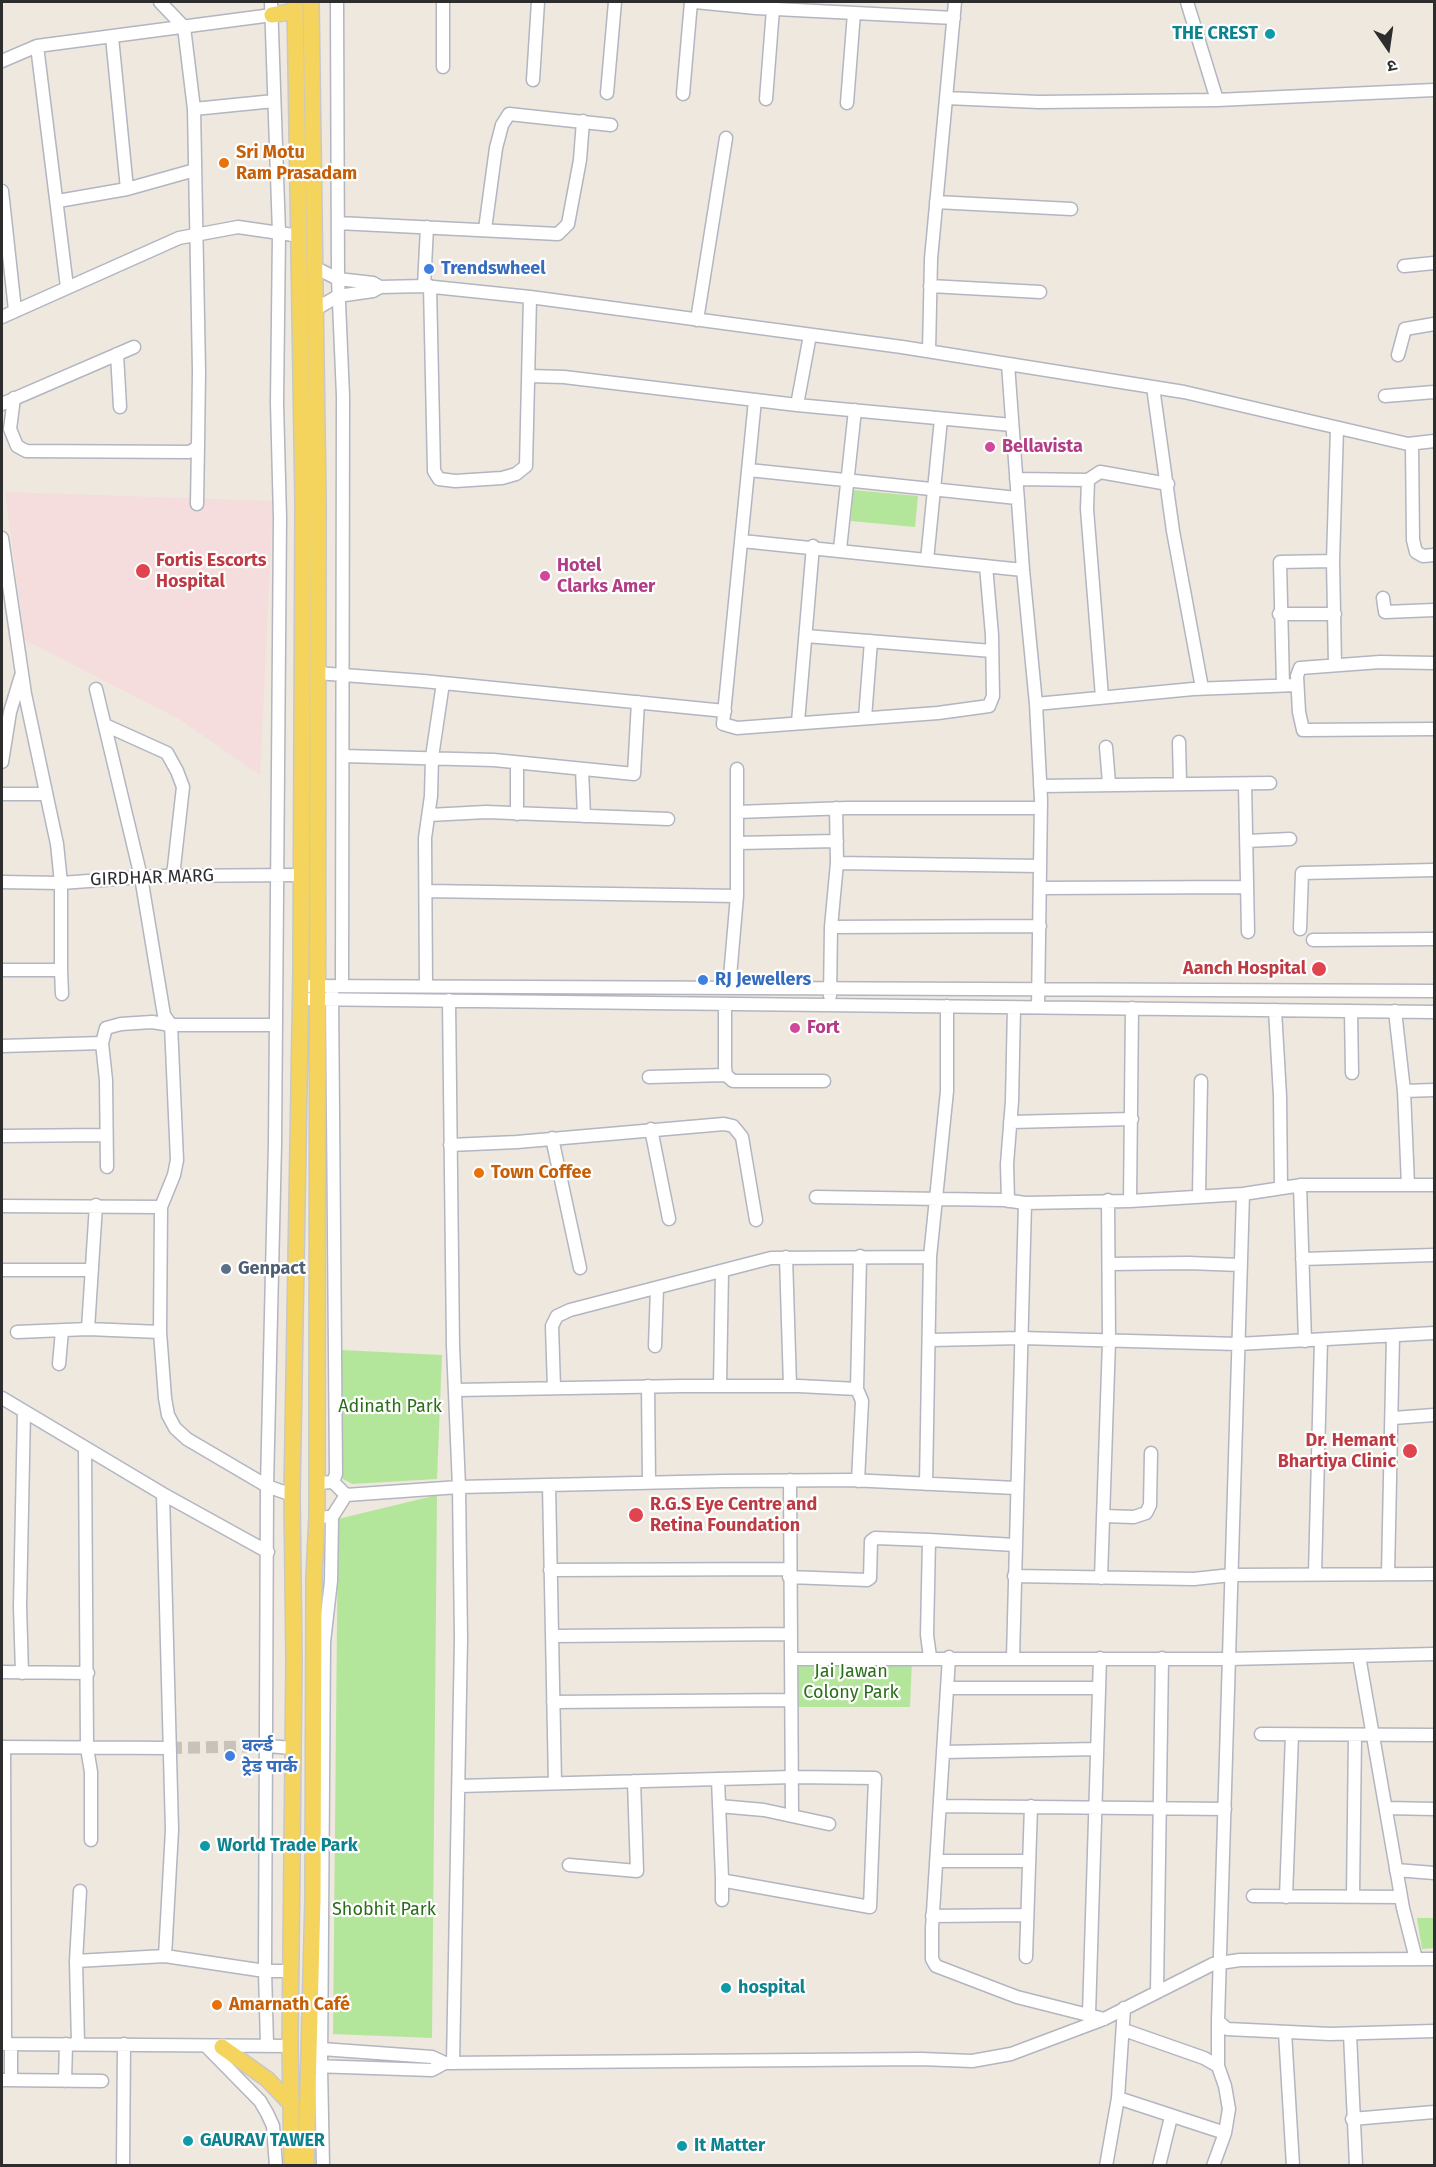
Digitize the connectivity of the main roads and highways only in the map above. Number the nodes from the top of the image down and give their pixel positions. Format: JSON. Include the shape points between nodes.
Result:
{"nodes":[{"id":1,"x":311,"y":2,"type":"edge"},
{"id":2,"x":295,"y":6,"type":"edge"},
{"id":3,"x":271,"y":8,"type":"edge"},
{"id":4,"x":222,"y":2047,"type":"road end"},
{"id":5,"x":292,"y":2105,"type":"junction"},
{"id":6,"x":292,"y":2166,"type":"edge"},
{"id":7,"x":306,"y":2166,"type":"edge"}],
"edges":[{"from":1,"to":7,"type":"main road","via":[[317,673],[328,991],[317,1483],[325,1517],[313,1899],[315,2049],[308,2085]]},
{"from":2,"to":3,"type":"main road"},
{"from":2,"to":5,"type":"main road","via":[[300,236],[302,875],[292,1495]]},
{"from":4,"to":5,"type":"main road","via":[[267,2079]]},
{"from":5,"to":6,"type":"main road"}]}
